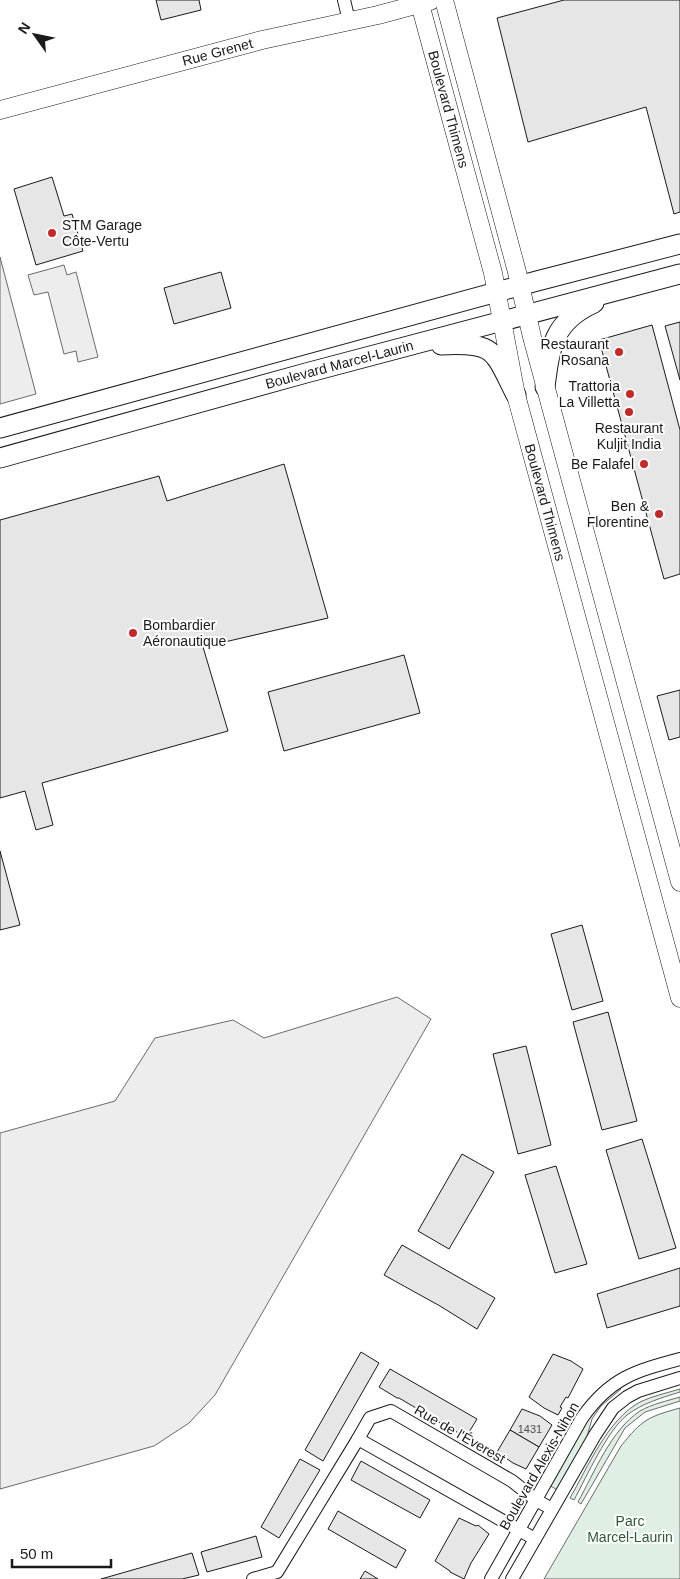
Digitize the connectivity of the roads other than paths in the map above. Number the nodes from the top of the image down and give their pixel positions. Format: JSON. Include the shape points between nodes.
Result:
{"nodes":[{"id":1,"x":344,"y":0,"type":"edge"},
{"id":2,"x":444,"y":0,"type":"edge"},
{"id":3,"x":428,"y":2,"type":"edge"},
{"id":4,"x":349,"y":21,"type":"junction"},
{"id":5,"x":0,"y":110,"type":"edge"},
{"id":6,"x":680,"y":244,"type":"edge"},
{"id":7,"x":680,"y":274,"type":"edge"},
{"id":8,"x":520,"y":287,"type":"junction"},
{"id":9,"x":627,"y":288,"type":"junction"},
{"id":10,"x":498,"y":292,"type":"junction"},
{"id":11,"x":526,"y":314,"type":"junction"},
{"id":12,"x":502,"y":320,"type":"junction"},
{"id":13,"x":402,"y":348,"type":"junction"},
{"id":14,"x":545,"y":387,"type":"junction"},
{"id":15,"x":516,"y":395,"type":"junction"},
{"id":16,"x":50,"y":414,"type":"junction"},
{"id":17,"x":0,"y":428,"type":"edge"},
{"id":18,"x":58,"y":443,"type":"junction"},
{"id":19,"x":0,"y":458,"type":"edge"},
{"id":20,"x":680,"y":882,"type":"edge"},
{"id":21,"x":680,"y":998,"type":"edge"},
{"id":22,"x":680,"y":1359,"type":"edge"},
{"id":23,"x":680,"y":1378,"type":"edge"},
{"id":24,"x":358,"y":1439,"type":"junction"},
{"id":25,"x":536,"y":1500,"type":"junction"},
{"id":26,"x":552,"y":1509,"type":"junction"},
{"id":27,"x":518,"y":1530,"type":"junction"},
{"id":28,"x":535,"y":1539,"type":"junction"},
{"id":29,"x":253,"y":1579,"type":"edge"},
{"id":30,"x":491,"y":1579,"type":"edge"},
{"id":31,"x":512,"y":1579,"type":"edge"}],
"edges":[{"from":1,"to":4,"type":"street"},
{"from":2,"to":8,"type":"street","name":"Boulevard Thimens"},
{"from":3,"to":4,"type":"street","name":"Rue Grenet"},
{"from":3,"to":10,"type":"street","name":"Boulevard Thimens"},
{"from":4,"to":5,"type":"street","name":"Rue Grenet","via":[[262,40]]},
{"from":6,"to":8,"type":"main road","name":"Boulevard Marcel-Laurin"},
{"from":7,"to":9,"type":"main road","name":"Boulevard Marcel-Laurin"},
{"from":8,"to":10,"type":"main road","name":"Boulevard Marcel-Laurin"},
{"from":8,"to":11,"type":"street","name":"Boulevard Thimens"},
{"from":9,"to":11,"type":"main road","name":"Boulevard Marcel-Laurin"},
{"from":9,"to":14,"type":"main road","via":[[578,311],[561,328],[550,352]]},
{"from":10,"to":12,"type":"street","name":"Boulevard Thimens"},
{"from":10,"to":16,"type":"main road","name":"Boulevard Marcel-Laurin"},
{"from":11,"to":12,"type":"main road","name":"Boulevard Marcel-Laurin"},
{"from":11,"to":14,"type":"street","name":"Boulevard Thimens"},
{"from":12,"to":13,"type":"main road","name":"Boulevard Marcel-Laurin"},
{"from":12,"to":15,"type":"street","name":"Boulevard Thimens"},
{"from":13,"to":15,"type":"main road","via":[[467,344],[484,348],[494,354]]},
{"from":13,"to":18,"type":"main road","name":"Boulevard Marcel-Laurin"},
{"from":14,"to":20,"type":"street","name":"Boulevard Thimens"},
{"from":15,"to":21,"type":"street","name":"Boulevard Thimens"},
{"from":16,"to":17,"type":"main road","name":"Boulevard Marcel-Laurin"},
{"from":16,"to":18,"type":"main road"},
{"from":18,"to":19,"type":"main road","name":"Boulevard Marcel-Laurin"},
{"from":22,"to":25,"type":"street","name":"Boulevard Alexis-Nihon","via":[[632,1373],[601,1394],[582,1418]]},
{"from":23,"to":26,"type":"street","via":[[638,1391],[613,1408]]},
{"from":24,"to":25,"type":"street","name":"Rue de l'Éverest","via":[[370,1418],[391,1411],[512,1481]]},
{"from":24,"to":27,"type":"street"},
{"from":24,"to":29,"type":"street","name":"Rue de l'Éverest","via":[[277,1572]]},
{"from":25,"to":26,"type":"street","name":"Rue de l'Éverest"},
{"from":25,"to":27,"type":"street","name":"Boulevard Alexis-Nihon"},
{"from":26,"to":28,"type":"street"},
{"from":27,"to":28,"type":"street"},
{"from":27,"to":30,"type":"street","name":"Boulevard Alexis-Nihon"},
{"from":28,"to":31,"type":"street"}]}
